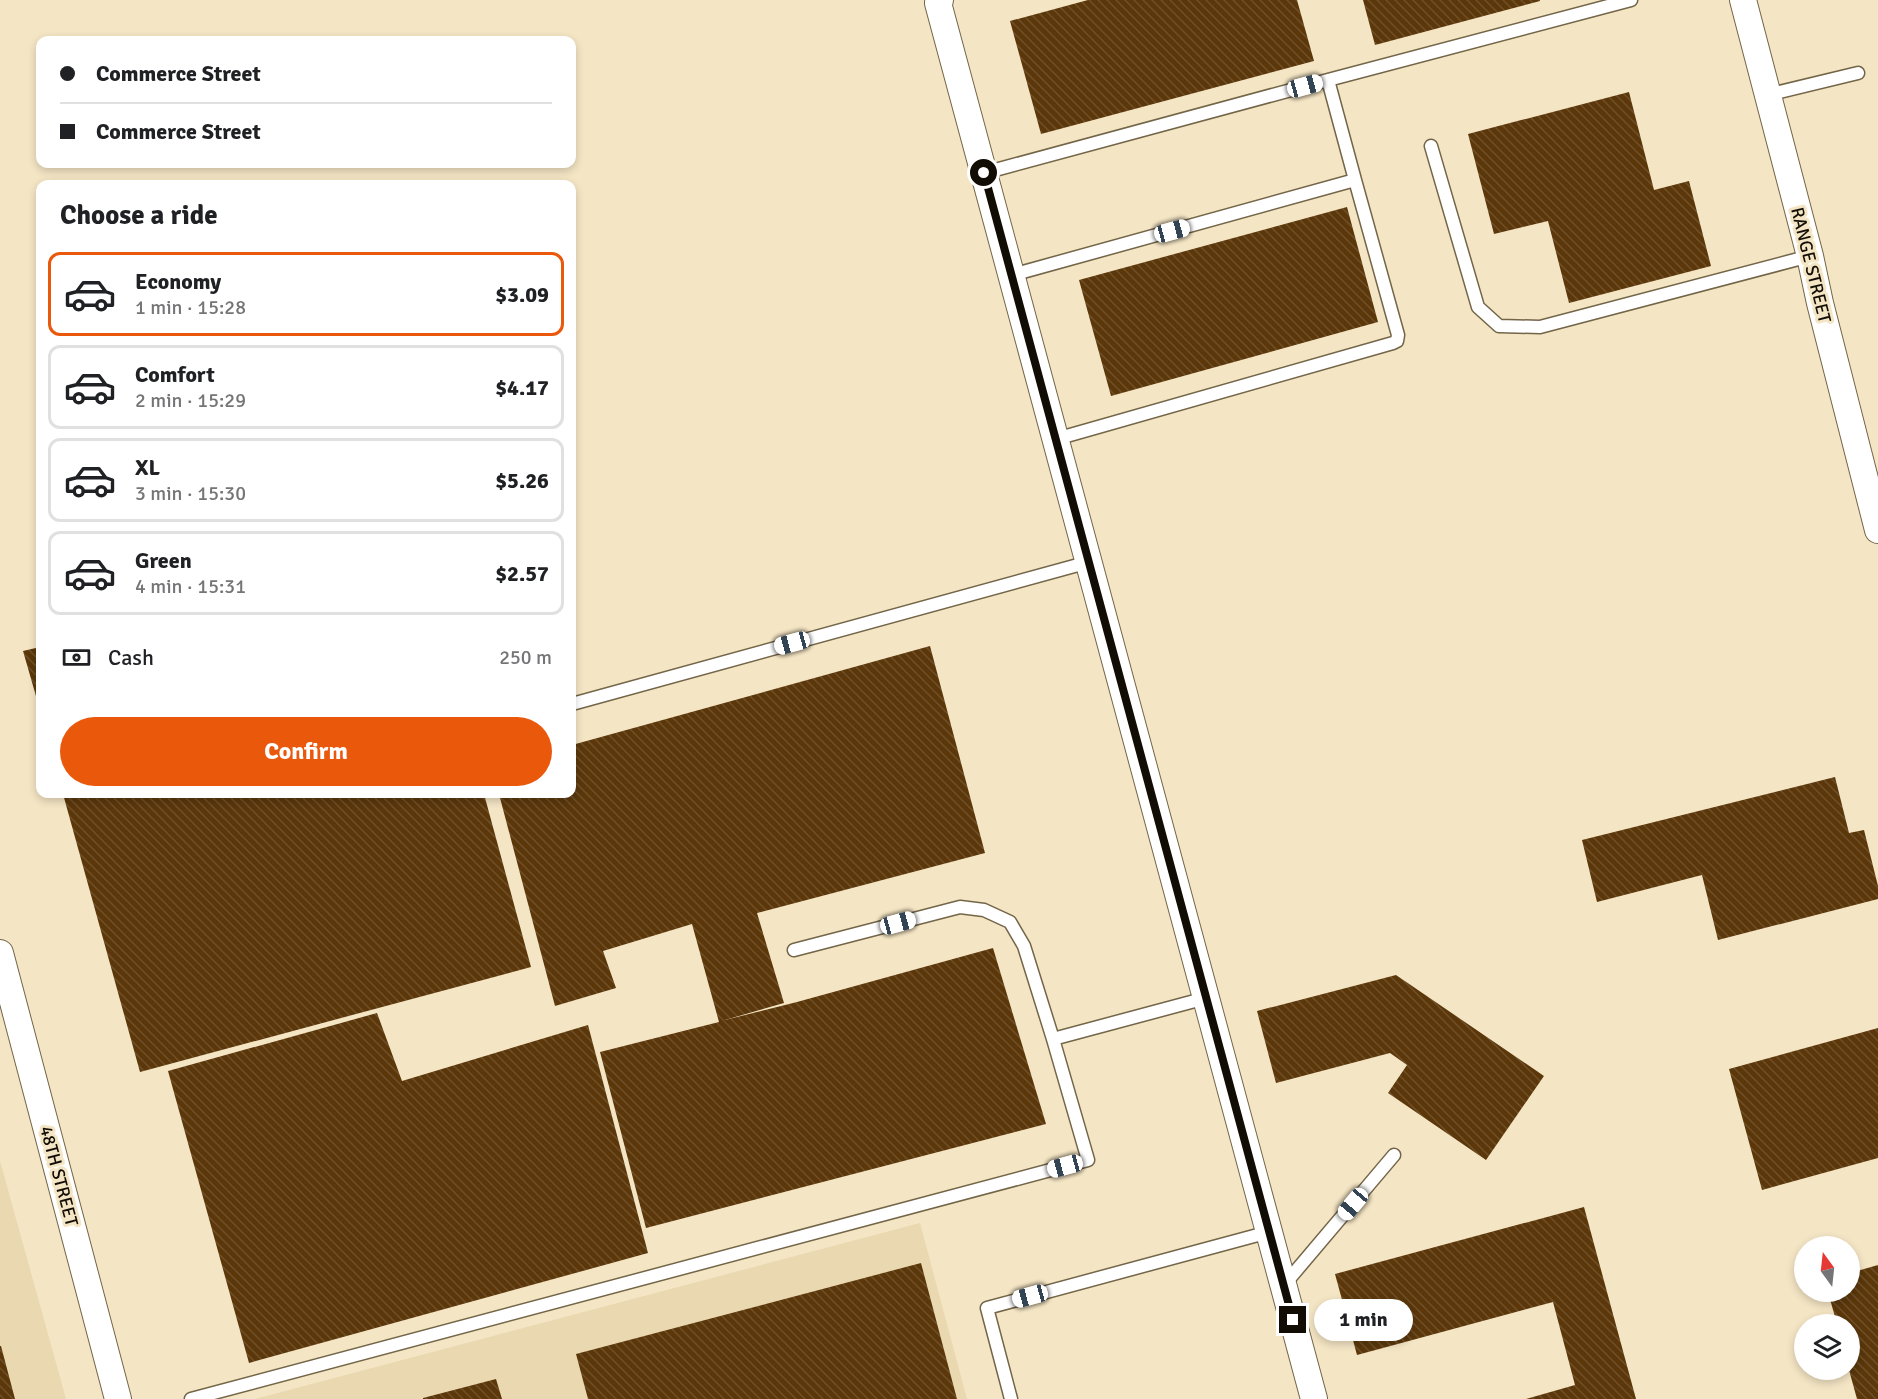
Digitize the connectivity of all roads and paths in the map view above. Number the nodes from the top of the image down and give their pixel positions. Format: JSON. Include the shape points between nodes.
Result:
{"nodes":[{"id":1,"x":940,"y":0,"type":"edge"},
{"id":2,"x":1630,"y":0,"type":"edge"},
{"id":3,"x":1743,"y":0,"type":"edge"},
{"id":4,"x":1858,"y":73,"type":"dead end"},
{"id":5,"x":1328,"y":80,"type":"junction"},
{"id":6,"x":1767,"y":95,"type":"junction"},
{"id":7,"x":1431,"y":146,"type":"dead end"},
{"id":8,"x":984,"y":173,"type":"junction"},
{"id":9,"x":1355,"y":180,"type":"junction"},
{"id":10,"x":1810,"y":256,"type":"junction"},
{"id":11,"x":1012,"y":275,"type":"junction"},
{"id":12,"x":1056,"y":439,"type":"junction"},
{"id":13,"x":1874,"y":495,"type":"edge"},
{"id":14,"x":1878,"y":530,"type":"edge"},
{"id":15,"x":1089,"y":562,"type":"junction"},
{"id":16,"x":576,"y":703,"type":"edge"},
{"id":17,"x":794,"y":950,"type":"dead end"},
{"id":18,"x":0,"y":953,"type":"edge"},
{"id":19,"x":1206,"y":998,"type":"junction"},
{"id":20,"x":1053,"y":1039,"type":"junction"},
{"id":21,"x":1394,"y":1155,"type":"dead end"},
{"id":22,"x":1269,"y":1232,"type":"junction"},
{"id":23,"x":1283,"y":1286,"type":"junction"},
{"id":24,"x":118,"y":1399,"type":"edge"},
{"id":25,"x":191,"y":1399,"type":"edge"},
{"id":26,"x":1011,"y":1399,"type":"edge"},
{"id":27,"x":1314,"y":1399,"type":"edge"}],
"edges":[{"from":1,"to":8,"type":"street"},
{"from":2,"to":5,"type":"lane"},
{"from":3,"to":6,"type":"street","name":"RANGE STREET"},
{"from":4,"to":6,"type":"lane"},
{"from":5,"to":8,"type":"lane"},
{"from":5,"to":9,"type":"lane"},
{"from":6,"to":10,"type":"street","name":"RANGE STREET"},
{"from":7,"to":10,"type":"lane","via":[[1478,307],[1499,326],[1540,327]]},
{"from":8,"to":11,"type":"street"},
{"from":9,"to":11,"type":"lane"},
{"from":9,"to":12,"type":"lane","via":[[1397,340]]},
{"from":10,"to":13,"type":"street","name":"RANGE STREET"},
{"from":11,"to":12,"type":"street"},
{"from":12,"to":15,"type":"street"},
{"from":13,"to":14,"type":"street","name":"RANGE STREET"},
{"from":15,"to":16,"type":"lane"},
{"from":15,"to":19,"type":"street"},
{"from":17,"to":20,"type":"lane","via":[[960,907],[984,910],[1011,922],[1024,946]]},
{"from":18,"to":24,"type":"street","name":"48TH STREET"},
{"from":19,"to":20,"type":"lane"},
{"from":19,"to":22,"type":"street"},
{"from":20,"to":25,"type":"lane","via":[[1088,1160]]},
{"from":21,"to":23,"type":"lane"},
{"from":22,"to":23,"type":"street"},
{"from":22,"to":26,"type":"lane","via":[[987,1308]]},
{"from":23,"to":27,"type":"street"}]}
